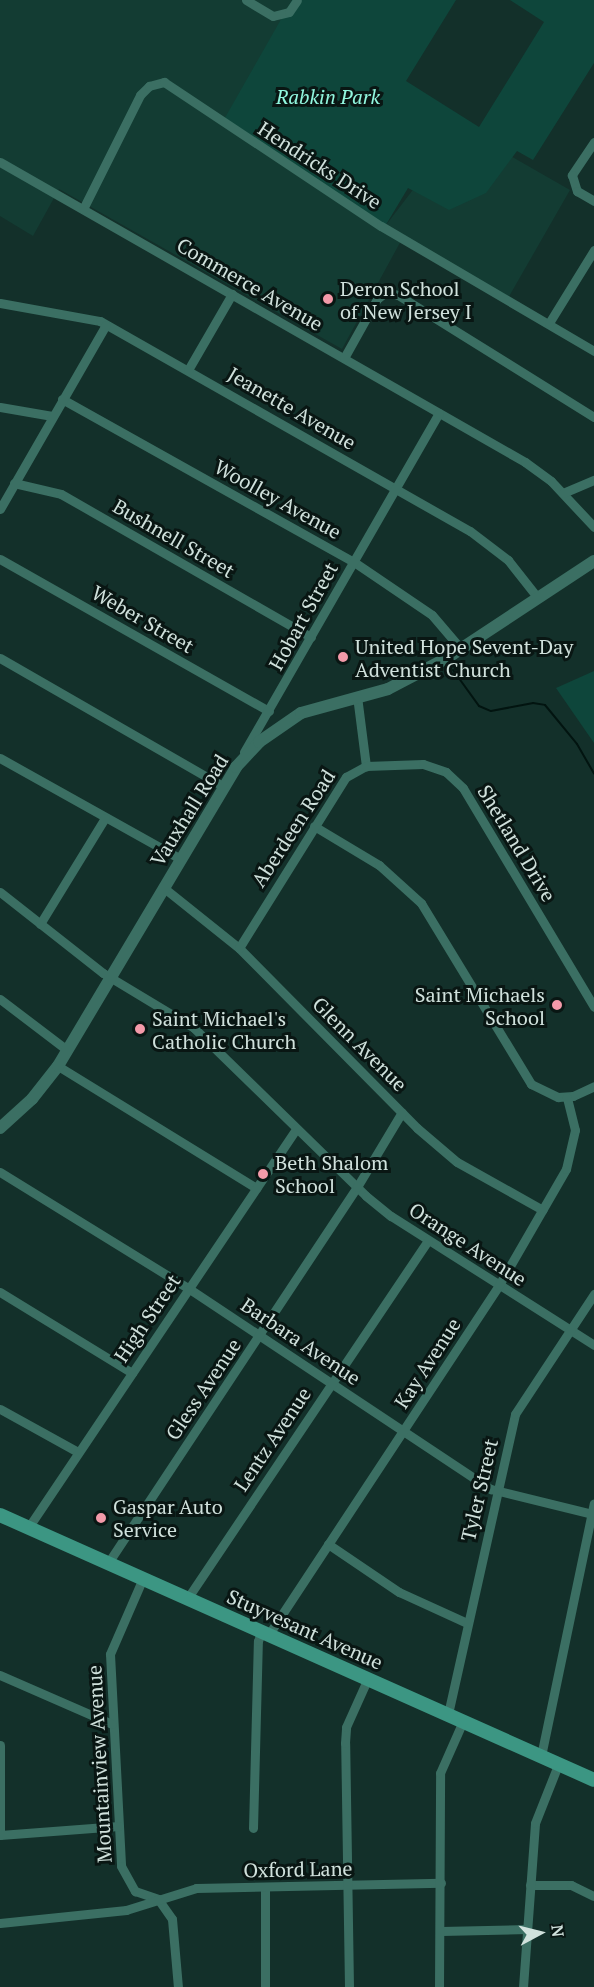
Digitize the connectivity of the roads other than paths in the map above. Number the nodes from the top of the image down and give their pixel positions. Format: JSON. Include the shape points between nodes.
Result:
{"nodes":[{"id":1,"x":246,"y":0,"type":"edge"},
{"id":2,"x":297,"y":0,"type":"edge"},
{"id":3,"x":594,"y":142,"type":"edge"},
{"id":4,"x":0,"y":162,"type":"edge"},
{"id":5,"x":594,"y":201,"type":"edge"},
{"id":6,"x":83,"y":209,"type":"junction"},
{"id":7,"x":594,"y":250,"type":"edge"},
{"id":8,"x":232,"y":294,"type":"junction"},
{"id":9,"x":0,"y":303,"type":"edge"},
{"id":10,"x":549,"y":323,"type":"junction"},
{"id":11,"x":106,"y":325,"type":"junction"},
{"id":12,"x":594,"y":351,"type":"edge"},
{"id":13,"x":344,"y":358,"type":"junction"},
{"id":14,"x":188,"y":370,"type":"junction"},
{"id":15,"x":62,"y":399,"type":"junction"},
{"id":16,"x":0,"y":407,"type":"edge"},
{"id":17,"x":439,"y":413,"type":"junction"},
{"id":18,"x":52,"y":416,"type":"junction"},
{"id":19,"x":594,"y":417,"type":"edge"},
{"id":20,"x":594,"y":480,"type":"edge"},
{"id":21,"x":14,"y":483,"type":"junction"},
{"id":22,"x":396,"y":488,"type":"junction"},
{"id":23,"x":563,"y":493,"type":"junction"},
{"id":24,"x":0,"y":509,"type":"edge"},
{"id":25,"x":594,"y":527,"type":"edge"},
{"id":26,"x":0,"y":559,"type":"edge"},
{"id":27,"x":594,"y":561,"type":"edge"},
{"id":28,"x":354,"y":562,"type":"junction"},
{"id":29,"x":538,"y":598,"type":"junction"},
{"id":30,"x":311,"y":637,"type":"junction"},
{"id":31,"x":461,"y":649,"type":"junction"},
{"id":32,"x":0,"y":658,"type":"edge"},
{"id":33,"x":357,"y":696,"type":"junction"},
{"id":34,"x":269,"y":711,"type":"junction"},
{"id":35,"x":0,"y":758,"type":"edge"},
{"id":36,"x":366,"y":766,"type":"junction"},
{"id":37,"x":236,"y":767,"type":"junction"},
{"id":38,"x":224,"y":787,"type":"junction"},
{"id":39,"x":105,"y":818,"type":"junction"},
{"id":40,"x":314,"y":826,"type":"junction"},
{"id":41,"x":181,"y":859,"type":"junction"},
{"id":42,"x":164,"y":888,"type":"junction"},
{"id":43,"x":0,"y":892,"type":"edge"},
{"id":44,"x":40,"y":924,"type":"junction"},
{"id":45,"x":239,"y":948,"type":"junction"},
{"id":46,"x":111,"y":978,"type":"junction"},
{"id":47,"x":0,"y":999,"type":"edge"},
{"id":48,"x":594,"y":1006,"type":"edge"},
{"id":49,"x":67,"y":1050,"type":"junction"},
{"id":50,"x":58,"y":1066,"type":"junction"},
{"id":51,"x":594,"y":1086,"type":"edge"},
{"id":52,"x":567,"y":1097,"type":"junction"},
{"id":53,"x":402,"y":1112,"type":"junction"},
{"id":54,"x":0,"y":1128,"type":"edge"},
{"id":55,"x":296,"y":1129,"type":"junction"},
{"id":56,"x":0,"y":1172,"type":"edge"},
{"id":57,"x":357,"y":1187,"type":"junction"},
{"id":58,"x":256,"y":1188,"type":"junction"},
{"id":59,"x":543,"y":1210,"type":"junction"},
{"id":60,"x":428,"y":1240,"type":"junction"},
{"id":61,"x":499,"y":1285,"type":"junction"},
{"id":62,"x":189,"y":1288,"type":"junction"},
{"id":63,"x":0,"y":1292,"type":"edge"},
{"id":64,"x":594,"y":1294,"type":"edge"},
{"id":65,"x":572,"y":1331,"type":"junction"},
{"id":66,"x":261,"y":1335,"type":"junction"},
{"id":67,"x":594,"y":1345,"type":"edge"},
{"id":68,"x":132,"y":1373,"type":"junction"},
{"id":69,"x":332,"y":1383,"type":"junction"},
{"id":70,"x":0,"y":1409,"type":"edge"},
{"id":71,"x":403,"y":1431,"type":"junction"},
{"id":72,"x":78,"y":1452,"type":"junction"},
{"id":73,"x":498,"y":1492,"type":"junction"},
{"id":74,"x":594,"y":1503,"type":"edge"},
{"id":75,"x":592,"y":1514,"type":"junction"},
{"id":76,"x":0,"y":1515,"type":"edge"},
{"id":77,"x":28,"y":1528,"type":"junction"},
{"id":78,"x":328,"y":1544,"type":"junction"},
{"id":79,"x":108,"y":1563,"type":"junction"},
{"id":80,"x":142,"y":1578,"type":"junction"},
{"id":81,"x":187,"y":1599,"type":"junction"},
{"id":82,"x":467,"y":1623,"type":"junction"},
{"id":83,"x":265,"y":1632,"type":"junction"},
{"id":84,"x":0,"y":1675,"type":"edge"},
{"id":85,"x":368,"y":1678,"type":"junction"},
{"id":86,"x":448,"y":1714,"type":"junction"},
{"id":87,"x":463,"y":1721,"type":"junction"},
{"id":88,"x":112,"y":1724,"type":"junction"},
{"id":89,"x":0,"y":1752,"type":"edge"},
{"id":90,"x":541,"y":1756,"type":"junction"},
{"id":91,"x":558,"y":1765,"type":"junction"},
{"id":92,"x":594,"y":1780,"type":"edge"},
{"id":93,"x":119,"y":1826,"type":"junction"},
{"id":94,"x":253,"y":1828,"type":"dead end"},
{"id":95,"x":0,"y":1835,"type":"edge"},
{"id":96,"x":441,"y":1883,"type":"junction"},
{"id":97,"x":530,"y":1885,"type":"junction"},
{"id":98,"x":347,"y":1887,"type":"junction"},
{"id":99,"x":265,"y":1888,"type":"junction"},
{"id":100,"x":594,"y":1896,"type":"edge"},
{"id":101,"x":158,"y":1899,"type":"junction"},
{"id":102,"x":0,"y":1923,"type":"edge"},
{"id":103,"x":527,"y":1929,"type":"junction"},
{"id":104,"x":441,"y":1931,"type":"junction"},
{"id":105,"x":178,"y":1987,"type":"edge"},
{"id":106,"x":265,"y":1987,"type":"edge"},
{"id":107,"x":349,"y":1987,"type":"edge"},
{"id":108,"x":439,"y":1987,"type":"edge"},
{"id":109,"x":523,"y":1987,"type":"edge"}],
"edges":[{"from":1,"to":2,"type":"street","via":[[273,16],[289,12]]},
{"from":3,"to":5,"type":"street","via":[[572,175],[577,190]]},
{"from":4,"to":6,"type":"street","name":"Commerce Avenue"},
{"from":6,"to":8,"type":"street","name":"Commerce Avenue"},
{"from":6,"to":10,"type":"street","name":"Hendricks Drive","via":[[134,105],[149,86],[164,82],[355,210]]},
{"from":7,"to":10,"type":"street"},
{"from":8,"to":13,"type":"street","name":"Commerce Avenue"},
{"from":8,"to":14,"type":"street"},
{"from":9,"to":11,"type":"street","name":"Jeanette Avenue","via":[[93,318]]},
{"from":10,"to":12,"type":"street","name":"Hendricks Drive"},
{"from":11,"to":14,"type":"street","name":"Jeanette Avenue"},
{"from":11,"to":15,"type":"street"},
{"from":13,"to":17,"type":"street","name":"Commerce Avenue"},
{"from":13,"to":19,"type":"street","via":[[377,299],[386,292],[398,295]]},
{"from":14,"to":22,"type":"street","name":"Jeanette Avenue"},
{"from":15,"to":18,"type":"street"},
{"from":15,"to":28,"type":"street","name":"Woolley Avenue"},
{"from":16,"to":18,"type":"street"},
{"from":17,"to":22,"type":"street","name":"Hobart Street"},
{"from":17,"to":23,"type":"street","name":"Commerce Avenue","via":[[525,462]]},
{"from":18,"to":21,"type":"street"},
{"from":20,"to":23,"type":"street"},
{"from":21,"to":24,"type":"street"},
{"from":21,"to":30,"type":"street","name":"Bushnell Street","via":[[61,494]]},
{"from":22,"to":28,"type":"street","name":"Hobart Street"},
{"from":22,"to":29,"type":"street","name":"Jeanette Avenue","via":[[488,543]]},
{"from":23,"to":25,"type":"street","name":"Commerce Avenue"},
{"from":26,"to":34,"type":"street","name":"Weber Street"},
{"from":27,"to":29,"type":"street","name":"Vauxhall Road"},
{"from":28,"to":30,"type":"street","name":"Hobart Street"},
{"from":28,"to":31,"type":"street","name":"Woolley Avenue","via":[[432,615]]},
{"from":29,"to":31,"type":"street","name":"Vauxhall Road"},
{"from":30,"to":34,"type":"street","name":"Hobart Street"},
{"from":31,"to":33,"type":"street","name":"Vauxhall Road","via":[[388,689]]},
{"from":32,"to":38,"type":"street"},
{"from":33,"to":36,"type":"street","name":"Aberdeen Road"},
{"from":33,"to":37,"type":"street","name":"Vauxhall Road","via":[[301,713],[276,729]]},
{"from":34,"to":37,"type":"street","name":"Hobart Street"},
{"from":35,"to":39,"type":"street"},
{"from":36,"to":40,"type":"street","name":"Aberdeen Road","via":[[353,771],[338,786]]},
{"from":36,"to":48,"type":"street","name":"Shetland Drive","via":[[429,765],[460,783]]},
{"from":37,"to":38,"type":"street","name":"Vauxhall Road"},
{"from":38,"to":41,"type":"street","name":"Vauxhall Road"},
{"from":39,"to":41,"type":"street"},
{"from":39,"to":44,"type":"street"},
{"from":40,"to":45,"type":"street","name":"Aberdeen Road"},
{"from":40,"to":52,"type":"street","via":[[380,865],[408,889],[433,919],[529,1082],[548,1094]]},
{"from":41,"to":42,"type":"street","name":"Vauxhall Road"},
{"from":42,"to":45,"type":"street","name":"Glenn Avenue"},
{"from":42,"to":46,"type":"street","name":"Vauxhall Road"},
{"from":43,"to":44,"type":"street","name":"Orange Avenue"},
{"from":44,"to":46,"type":"street","name":"Orange Avenue"},
{"from":45,"to":53,"type":"street","name":"Glenn Avenue"},
{"from":46,"to":49,"type":"street","name":"Vauxhall Road"},
{"from":46,"to":55,"type":"street","name":"Orange Avenue","via":[[194,1028]]},
{"from":47,"to":49,"type":"street"},
{"from":49,"to":50,"type":"street","name":"Vauxhall Road"},
{"from":50,"to":54,"type":"street","name":"Vauxhall Road","via":[[32,1099]]},
{"from":50,"to":58,"type":"street"},
{"from":51,"to":52,"type":"street"},
{"from":52,"to":59,"type":"street","name":"Kay Avenue","via":[[575,1121],[574,1147]]},
{"from":53,"to":57,"type":"street","name":"Gless Avenue"},
{"from":53,"to":59,"type":"street","name":"Glenn Avenue","via":[[457,1162]]},
{"from":55,"to":57,"type":"street","name":"Orange Avenue"},
{"from":55,"to":58,"type":"street","name":"High Street"},
{"from":56,"to":62,"type":"street","name":"Barbara Avenue"},
{"from":57,"to":60,"type":"street","name":"Orange Avenue"},
{"from":57,"to":66,"type":"street","name":"Gless Avenue"},
{"from":58,"to":62,"type":"street","name":"High Street"},
{"from":59,"to":61,"type":"street","name":"Kay Avenue"},
{"from":60,"to":61,"type":"street","name":"Orange Avenue"},
{"from":60,"to":69,"type":"street","name":"Lentz Avenue"},
{"from":61,"to":65,"type":"street","name":"Orange Avenue"},
{"from":61,"to":71,"type":"street","name":"Kay Avenue"},
{"from":62,"to":66,"type":"street","name":"Barbara Avenue"},
{"from":62,"to":68,"type":"street","name":"High Street"},
{"from":63,"to":68,"type":"street"},
{"from":64,"to":65,"type":"street","name":"Tyler Street"},
{"from":65,"to":67,"type":"street","name":"Orange Avenue"},
{"from":65,"to":73,"type":"street","name":"Tyler Street","via":[[515,1414]]},
{"from":66,"to":69,"type":"street","name":"Barbara Avenue"},
{"from":66,"to":79,"type":"street","name":"Gless Avenue"},
{"from":68,"to":72,"type":"street","name":"High Street"},
{"from":69,"to":71,"type":"street","name":"Barbara Avenue"},
{"from":69,"to":81,"type":"street","name":"Lentz Avenue"},
{"from":70,"to":72,"type":"street"},
{"from":71,"to":73,"type":"street","name":"Barbara Avenue"},
{"from":71,"to":78,"type":"street","name":"Kay Avenue"},
{"from":72,"to":77,"type":"street","name":"High Street"},
{"from":73,"to":75,"type":"street","name":"Barbara Avenue"},
{"from":73,"to":82,"type":"street","name":"Tyler Street"},
{"from":74,"to":75,"type":"street"},
{"from":75,"to":90,"type":"street"},
{"from":76,"to":77,"type":"main road","name":"Stuyvesant Avenue"},
{"from":77,"to":79,"type":"main road","name":"Stuyvesant Avenue"},
{"from":78,"to":82,"type":"street","via":[[399,1592]]},
{"from":78,"to":83,"type":"street","name":"Kay Avenue"},
{"from":79,"to":80,"type":"main road","name":"Stuyvesant Avenue"},
{"from":80,"to":81,"type":"main road","name":"Stuyvesant Avenue"},
{"from":80,"to":88,"type":"street","name":"Mountainview Avenue","via":[[110,1654]]},
{"from":81,"to":83,"type":"main road","name":"Stuyvesant Avenue"},
{"from":82,"to":86,"type":"street","name":"Tyler Street"},
{"from":83,"to":85,"type":"main road","name":"Stuyvesant Avenue"},
{"from":83,"to":94,"type":"street","via":[[258,1641]]},
{"from":84,"to":88,"type":"street"},
{"from":85,"to":86,"type":"main road","name":"Stuyvesant Avenue"},
{"from":85,"to":98,"type":"street","via":[[346,1726]]},
{"from":86,"to":87,"type":"main road","name":"Stuyvesant Avenue"},
{"from":87,"to":90,"type":"main road","name":"Stuyvesant Avenue"},
{"from":87,"to":96,"type":"street","via":[[440,1773]]},
{"from":88,"to":93,"type":"street","name":"Mountainview Avenue"},
{"from":89,"to":95,"type":"street"},
{"from":90,"to":91,"type":"main road","name":"Stuyvesant Avenue"},
{"from":91,"to":92,"type":"main road","name":"Stuyvesant Avenue"},
{"from":91,"to":97,"type":"street","via":[[535,1823]]},
{"from":93,"to":95,"type":"street"},
{"from":93,"to":101,"type":"street","name":"Mountainview Avenue","via":[[121,1866],[126,1878],[135,1891]]},
{"from":96,"to":98,"type":"street","name":"Oxford Lane"},
{"from":96,"to":104,"type":"street"},
{"from":97,"to":100,"type":"street","via":[[571,1885]]},
{"from":97,"to":103,"type":"street"},
{"from":98,"to":99,"type":"street","name":"Oxford Lane"},
{"from":98,"to":107,"type":"street"},
{"from":99,"to":101,"type":"street","name":"Oxford Lane","via":[[196,1888]]},
{"from":99,"to":106,"type":"street"},
{"from":101,"to":102,"type":"street","name":"Oxford Lane","via":[[126,1910]]},
{"from":101,"to":105,"type":"street","via":[[168,1910],[177,1935]]},
{"from":103,"to":104,"type":"street"},
{"from":103,"to":109,"type":"street"},
{"from":104,"to":108,"type":"street"}]}
